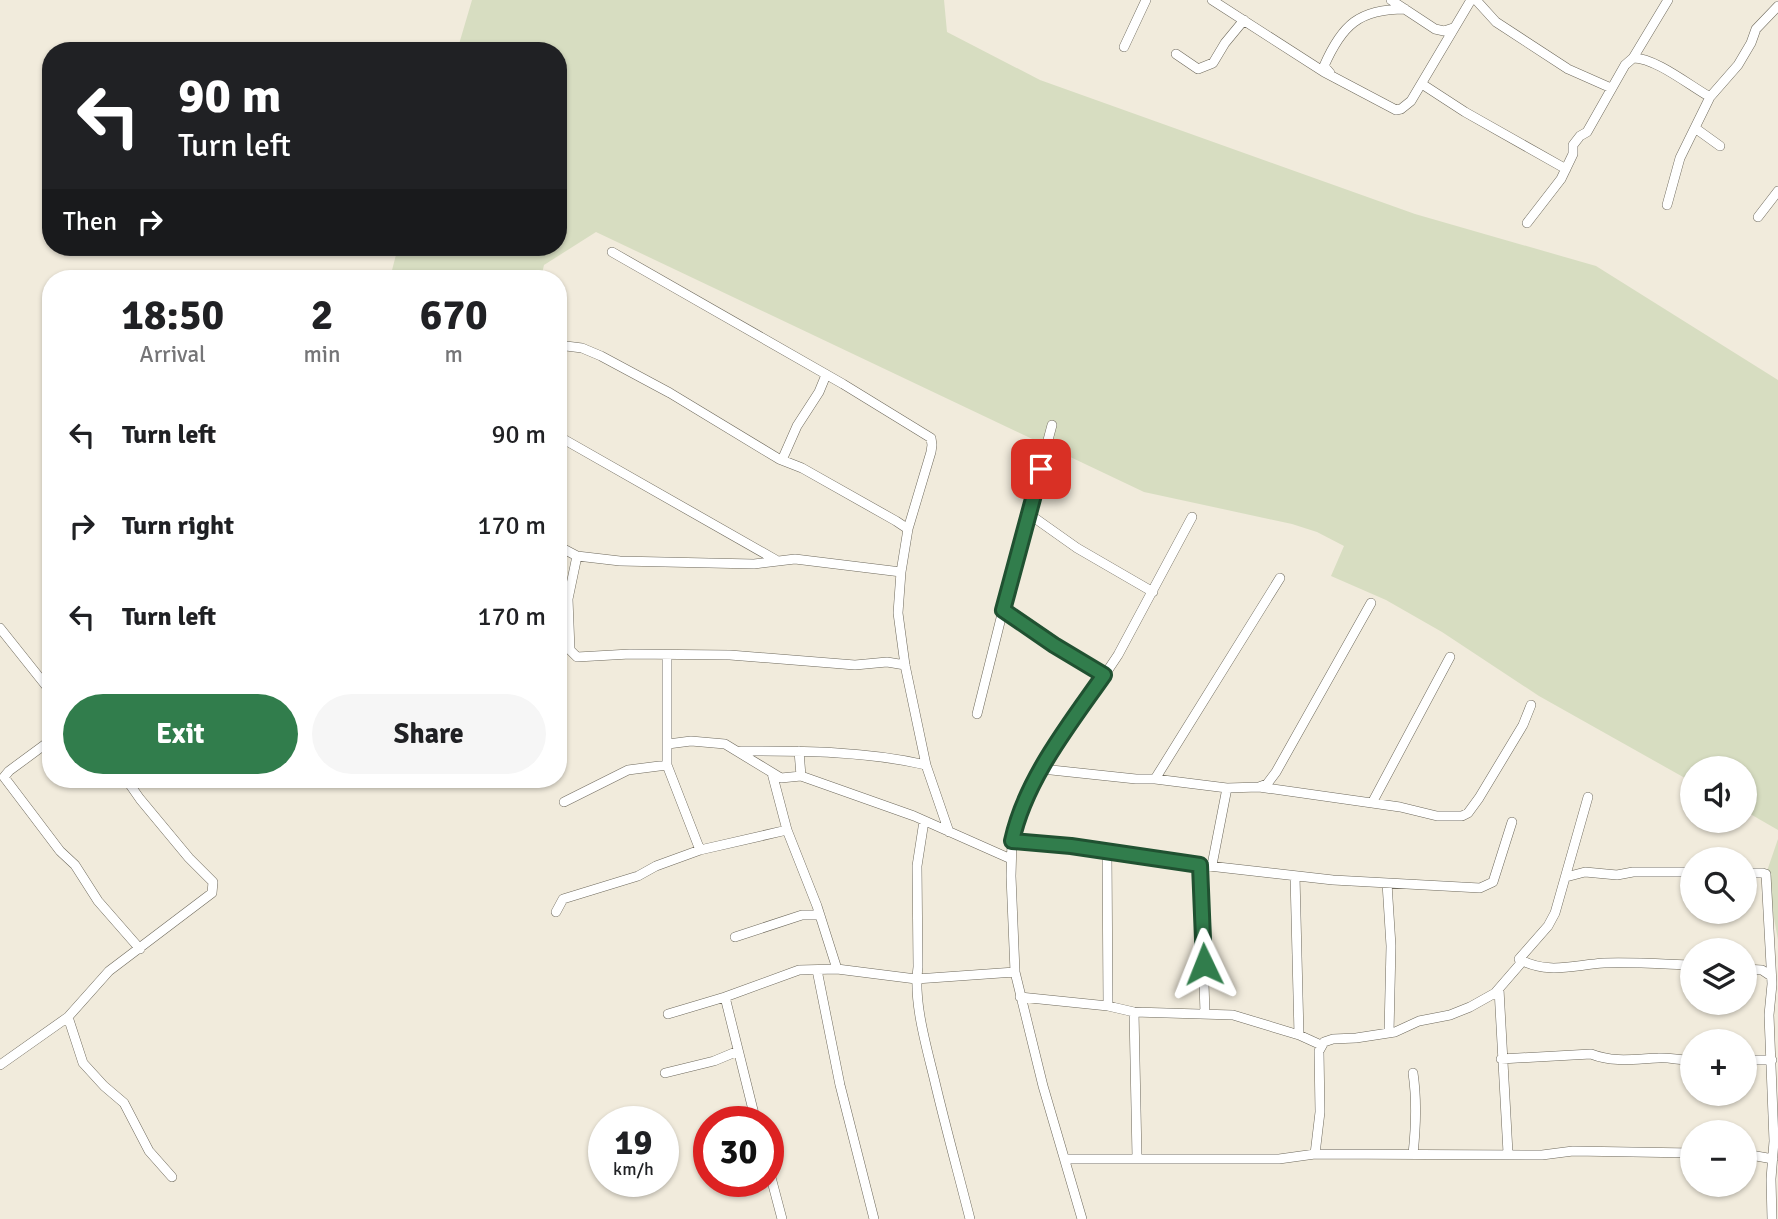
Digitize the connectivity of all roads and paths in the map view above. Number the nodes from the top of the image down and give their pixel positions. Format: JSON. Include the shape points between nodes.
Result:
{"nodes":[{"id":1,"x":1212,"y":0,"type":"edge"},
{"id":2,"x":1391,"y":0,"type":"edge"},
{"id":3,"x":1474,"y":0,"type":"edge"},
{"id":4,"x":1668,"y":0,"type":"edge"},
{"id":5,"x":1144,"y":1,"type":"edge"},
{"id":6,"x":1778,"y":6,"type":"edge"},
{"id":7,"x":1405,"y":9,"type":"junction"},
{"id":8,"x":1244,"y":20,"type":"junction"},
{"id":9,"x":1453,"y":28,"type":"junction"},
{"id":10,"x":1124,"y":47,"type":"dead end"},
{"id":11,"x":1176,"y":54,"type":"dead end"},
{"id":12,"x":1633,"y":58,"type":"junction"},
{"id":13,"x":1331,"y":75,"type":"junction"},
{"id":14,"x":1425,"y":86,"type":"dead end"},
{"id":15,"x":1611,"y":88,"type":"junction"},
{"id":16,"x":1710,"y":97,"type":"junction"},
{"id":17,"x":1695,"y":128,"type":"junction"},
{"id":18,"x":1720,"y":146,"type":"dead end"},
{"id":19,"x":1566,"y":169,"type":"junction"},
{"id":20,"x":1778,"y":191,"type":"edge"},
{"id":21,"x":1667,"y":205,"type":"dead end"},
{"id":22,"x":1758,"y":217,"type":"dead end"},
{"id":23,"x":1527,"y":223,"type":"dead end"},
{"id":24,"x":612,"y":252,"type":"dead end"},
{"id":25,"x":567,"y":347,"type":"edge"},
{"id":26,"x":826,"y":375,"type":"junction"},
{"id":27,"x":1052,"y":425,"type":"dead end"},
{"id":28,"x":567,"y":441,"type":"edge"},
{"id":29,"x":782,"y":460,"type":"junction"},
{"id":30,"x":1029,"y":514,"type":"junction"},
{"id":31,"x":1192,"y":517,"type":"dead end"},
{"id":32,"x":908,"y":529,"type":"junction"},
{"id":33,"x":567,"y":551,"type":"edge"},
{"id":34,"x":577,"y":556,"type":"junction"},
{"id":35,"x":776,"y":561,"type":"junction"},
{"id":36,"x":901,"y":572,"type":"junction"},
{"id":37,"x":1280,"y":578,"type":"dead end"},
{"id":38,"x":1153,"y":592,"type":"junction"},
{"id":39,"x":1371,"y":603,"type":"dead end"},
{"id":40,"x":1003,"y":610,"type":"junction"},
{"id":41,"x":0,"y":628,"type":"edge"},
{"id":42,"x":667,"y":655,"type":"junction"},
{"id":43,"x":1450,"y":657,"type":"dead end"},
{"id":44,"x":905,"y":665,"type":"junction"},
{"id":45,"x":1104,"y":675,"type":"junction"},
{"id":46,"x":42,"y":681,"type":"edge"},
{"id":47,"x":1531,"y":705,"type":"dead end"},
{"id":48,"x":977,"y":714,"type":"dead end"},
{"id":49,"x":668,"y":744,"type":"junction"},
{"id":50,"x":42,"y":747,"type":"edge"},
{"id":51,"x":739,"y":751,"type":"junction"},
{"id":52,"x":799,"y":751,"type":"junction"},
{"id":53,"x":667,"y":765,"type":"junction"},
{"id":54,"x":926,"y":765,"type":"junction"},
{"id":55,"x":1042,"y":769,"type":"junction"},
{"id":56,"x":772,"y":773,"type":"junction"},
{"id":57,"x":801,"y":776,"type":"junction"},
{"id":58,"x":1155,"y":779,"type":"junction"},
{"id":59,"x":132,"y":788,"type":"edge"},
{"id":60,"x":1259,"y":788,"type":"junction"},
{"id":61,"x":1227,"y":789,"type":"junction"},
{"id":62,"x":1588,"y":797,"type":"dead end"},
{"id":63,"x":564,"y":802,"type":"dead end"},
{"id":64,"x":1372,"y":803,"type":"junction"},
{"id":65,"x":924,"y":821,"type":"junction"},
{"id":66,"x":1512,"y":822,"type":"dead end"},
{"id":67,"x":787,"y":830,"type":"junction"},
{"id":68,"x":949,"y":832,"type":"junction"},
{"id":69,"x":1012,"y":841,"type":"junction"},
{"id":70,"x":700,"y":850,"type":"junction"},
{"id":71,"x":1107,"y":852,"type":"junction"},
{"id":72,"x":1011,"y":859,"type":"junction"},
{"id":73,"x":1200,"y":865,"type":"junction"},
{"id":74,"x":1212,"y":865,"type":"junction"},
{"id":75,"x":1680,"y":872,"type":"edge"},
{"id":76,"x":1757,"y":873,"type":"edge"},
{"id":77,"x":1295,"y":876,"type":"junction"},
{"id":78,"x":1566,"y":877,"type":"junction"},
{"id":79,"x":1387,"y":883,"type":"junction"},
{"id":80,"x":556,"y":912,"type":"dead end"},
{"id":81,"x":820,"y":915,"type":"junction"},
{"id":82,"x":735,"y":937,"type":"dead end"},
{"id":83,"x":140,"y":948,"type":"junction"},
{"id":84,"x":1519,"y":959,"type":"junction"},
{"id":85,"x":1680,"y":965,"type":"edge"},
{"id":86,"x":1757,"y":969,"type":"edge"},
{"id":87,"x":837,"y":970,"type":"junction"},
{"id":88,"x":817,"y":971,"type":"junction"},
{"id":89,"x":1015,"y":972,"type":"junction"},
{"id":90,"x":1771,"y":976,"type":"junction"},
{"id":91,"x":916,"y":979,"type":"junction"},
{"id":92,"x":1499,"y":989,"type":"junction"},
{"id":93,"x":725,"y":997,"type":"junction"},
{"id":94,"x":1020,"y":997,"type":"junction"},
{"id":95,"x":1108,"y":1006,"type":"junction"},
{"id":96,"x":1134,"y":1012,"type":"junction"},
{"id":97,"x":1206,"y":1013,"type":"junction"},
{"id":98,"x":668,"y":1014,"type":"dead end"},
{"id":99,"x":68,"y":1017,"type":"junction"},
{"id":100,"x":1389,"y":1033,"type":"junction"},
{"id":101,"x":1299,"y":1035,"type":"junction"},
{"id":102,"x":1321,"y":1045,"type":"junction"},
{"id":103,"x":738,"y":1051,"type":"junction"},
{"id":104,"x":1502,"y":1059,"type":"junction"},
{"id":105,"x":1680,"y":1059,"type":"edge"},
{"id":106,"x":1757,"y":1060,"type":"edge"},
{"id":107,"x":1772,"y":1060,"type":"junction"},
{"id":108,"x":1,"y":1064,"type":"edge"},
{"id":109,"x":665,"y":1073,"type":"dead end"},
{"id":110,"x":1413,"y":1073,"type":"dead end"},
{"id":111,"x":1775,"y":1078,"type":"edge"},
{"id":112,"x":752,"y":1106,"type":"edge"},
{"id":113,"x":1508,"y":1153,"type":"junction"},
{"id":114,"x":1680,"y":1153,"type":"edge"},
{"id":115,"x":1315,"y":1154,"type":"junction"},
{"id":116,"x":1413,"y":1154,"type":"junction"},
{"id":117,"x":1757,"y":1156,"type":"edge"},
{"id":118,"x":1137,"y":1157,"type":"junction"},
{"id":119,"x":1066,"y":1158,"type":"junction"},
{"id":120,"x":1773,"y":1159,"type":"junction"},
{"id":121,"x":172,"y":1177,"type":"dead end"},
{"id":122,"x":776,"y":1197,"type":"edge"},
{"id":123,"x":782,"y":1219,"type":"edge"},
{"id":124,"x":874,"y":1219,"type":"edge"},
{"id":125,"x":970,"y":1219,"type":"edge"},
{"id":126,"x":1082,"y":1219,"type":"edge"},
{"id":127,"x":1772,"y":1219,"type":"edge"}],
"edges":[{"from":1,"to":8,"type":"street"},
{"from":2,"to":7,"type":"street"},
{"from":3,"to":9,"type":"street"},
{"from":3,"to":15,"type":"street","via":[[1496,22],[1568,69]]},
{"from":4,"to":12,"type":"street"},
{"from":5,"to":10,"type":"street"},
{"from":6,"to":16,"type":"street","via":[[1756,29],[1738,65]]},
{"from":7,"to":9,"type":"street","via":[[1436,29]]},
{"from":7,"to":13,"type":"street","via":[[1374,11],[1353,22],[1324,66]]},
{"from":8,"to":11,"type":"street","via":[[1211,64],[1198,69]]},
{"from":8,"to":13,"type":"street"},
{"from":9,"to":13,"type":"street","via":[[1411,101],[1401,109],[1390,108]]},
{"from":12,"to":15,"type":"street"},
{"from":12,"to":16,"type":"street","via":[[1657,66]]},
{"from":14,"to":19,"type":"street"},
{"from":15,"to":19,"type":"street","via":[[1587,132],[1573,145]]},
{"from":16,"to":17,"type":"street"},
{"from":17,"to":18,"type":"street"},
{"from":17,"to":21,"type":"street","via":[[1680,158]]},
{"from":19,"to":23,"type":"street"},
{"from":20,"to":22,"type":"street"},
{"from":24,"to":26,"type":"street"},
{"from":25,"to":29,"type":"street","via":[[601,356]]},
{"from":26,"to":29,"type":"street"},
{"from":26,"to":32,"type":"street","via":[[931,438]]},
{"from":27,"to":30,"type":"street"},
{"from":28,"to":35,"type":"street"},
{"from":29,"to":32,"type":"street"},
{"from":30,"to":38,"type":"street"},
{"from":30,"to":40,"type":"street"},
{"from":31,"to":38,"type":"street"},
{"from":32,"to":36,"type":"street"},
{"from":33,"to":34,"type":"street"},
{"from":34,"to":35,"type":"street","via":[[620,561]]},
{"from":34,"to":42,"type":"street","via":[[568,599],[573,655]]},
{"from":35,"to":36,"type":"street","via":[[801,559]]},
{"from":36,"to":44,"type":"street","via":[[898,612]]},
{"from":37,"to":58,"type":"street"},
{"from":38,"to":45,"type":"street"},
{"from":39,"to":60,"type":"street","via":[[1276,772]]},
{"from":40,"to":45,"type":"street"},
{"from":40,"to":48,"type":"street"},
{"from":41,"to":46,"type":"street"},
{"from":42,"to":44,"type":"street"},
{"from":42,"to":49,"type":"street"},
{"from":43,"to":64,"type":"street"},
{"from":44,"to":54,"type":"street"},
{"from":45,"to":55,"type":"street"},
{"from":47,"to":64,"type":"street","via":[[1468,813],[1437,816]]},
{"from":49,"to":51,"type":"street","via":[[725,744]]},
{"from":49,"to":53,"type":"street"},
{"from":50,"to":83,"type":"street","via":[[5,777],[98,901]]},
{"from":51,"to":52,"type":"street"},
{"from":51,"to":56,"type":"street"},
{"from":52,"to":54,"type":"street","via":[[895,758]]},
{"from":52,"to":57,"type":"street"},
{"from":53,"to":63,"type":"street","via":[[628,770]]},
{"from":53,"to":70,"type":"street"},
{"from":54,"to":68,"type":"street"},
{"from":55,"to":58,"type":"street"},
{"from":55,"to":69,"type":"street"},
{"from":56,"to":57,"type":"street","via":[[781,778]]},
{"from":56,"to":67,"type":"street"},
{"from":57,"to":65,"type":"street"},
{"from":58,"to":61,"type":"street"},
{"from":59,"to":83,"type":"street","via":[[214,887]]},
{"from":60,"to":61,"type":"street"},
{"from":60,"to":64,"type":"street"},
{"from":61,"to":74,"type":"street"},
{"from":62,"to":78,"type":"street"},
{"from":65,"to":68,"type":"street"},
{"from":65,"to":91,"type":"street","via":[[917,866]]},
{"from":66,"to":79,"type":"street","via":[[1489,885],[1462,888]]},
{"from":67,"to":70,"type":"street"},
{"from":67,"to":81,"type":"street"},
{"from":68,"to":72,"type":"street"},
{"from":69,"to":71,"type":"street"},
{"from":69,"to":72,"type":"street"},
{"from":70,"to":80,"type":"street","via":[[638,876],[563,899]]},
{"from":71,"to":73,"type":"street"},
{"from":71,"to":95,"type":"street"},
{"from":72,"to":89,"type":"street"},
{"from":73,"to":74,"type":"street"},
{"from":73,"to":97,"type":"street"},
{"from":74,"to":77,"type":"street"},
{"from":75,"to":78,"type":"street","via":[[1585,872]]},
{"from":76,"to":90,"type":"street","via":[[1764,873]]},
{"from":77,"to":79,"type":"street"},
{"from":77,"to":101,"type":"street"},
{"from":78,"to":84,"type":"street","via":[[1555,914]]},
{"from":79,"to":100,"type":"street"},
{"from":81,"to":82,"type":"street","via":[[802,915]]},
{"from":81,"to":87,"type":"street"},
{"from":83,"to":99,"type":"street","via":[[102,978]]},
{"from":84,"to":85,"type":"street","via":[[1551,969],[1604,963]]},
{"from":84,"to":92,"type":"street","via":[[1521,963]]},
{"from":86,"to":90,"type":"street"},
{"from":87,"to":88,"type":"street"},
{"from":87,"to":91,"type":"street"},
{"from":88,"to":93,"type":"street","via":[[799,970]]},
{"from":88,"to":124,"type":"street"},
{"from":89,"to":91,"type":"street"},
{"from":89,"to":94,"type":"street"},
{"from":90,"to":107,"type":"street"},
{"from":91,"to":125,"type":"street","via":[[925,1042]]},
{"from":92,"to":100,"type":"street","via":[[1450,1015]]},
{"from":92,"to":104,"type":"street"},
{"from":93,"to":98,"type":"street"},
{"from":93,"to":103,"type":"street"},
{"from":94,"to":95,"type":"street"},
{"from":94,"to":119,"type":"street"},
{"from":95,"to":96,"type":"street"},
{"from":96,"to":97,"type":"street"},
{"from":96,"to":118,"type":"street"},
{"from":97,"to":101,"type":"street","via":[[1233,1015]]},
{"from":99,"to":108,"type":"street"},
{"from":99,"to":121,"type":"street","via":[[83,1063],[124,1103],[149,1152]]},
{"from":100,"to":102,"type":"street","via":[[1333,1039]]},
{"from":101,"to":102,"type":"street"},
{"from":102,"to":115,"type":"street"},
{"from":103,"to":109,"type":"street"},
{"from":103,"to":112,"type":"street"},
{"from":104,"to":105,"type":"street","via":[[1591,1054],[1626,1062]]},
{"from":104,"to":113,"type":"street"},
{"from":106,"to":107,"type":"street"},
{"from":107,"to":111,"type":"street"},
{"from":110,"to":116,"type":"street"},
{"from":111,"to":120,"type":"street"},
{"from":113,"to":114,"type":"street"},
{"from":113,"to":116,"type":"street"},
{"from":115,"to":116,"type":"street"},
{"from":115,"to":118,"type":"street","via":[[1279,1159]]},
{"from":117,"to":120,"type":"street"},
{"from":118,"to":119,"type":"street"},
{"from":119,"to":126,"type":"street"},
{"from":120,"to":127,"type":"street"},
{"from":122,"to":123,"type":"street"}]}
